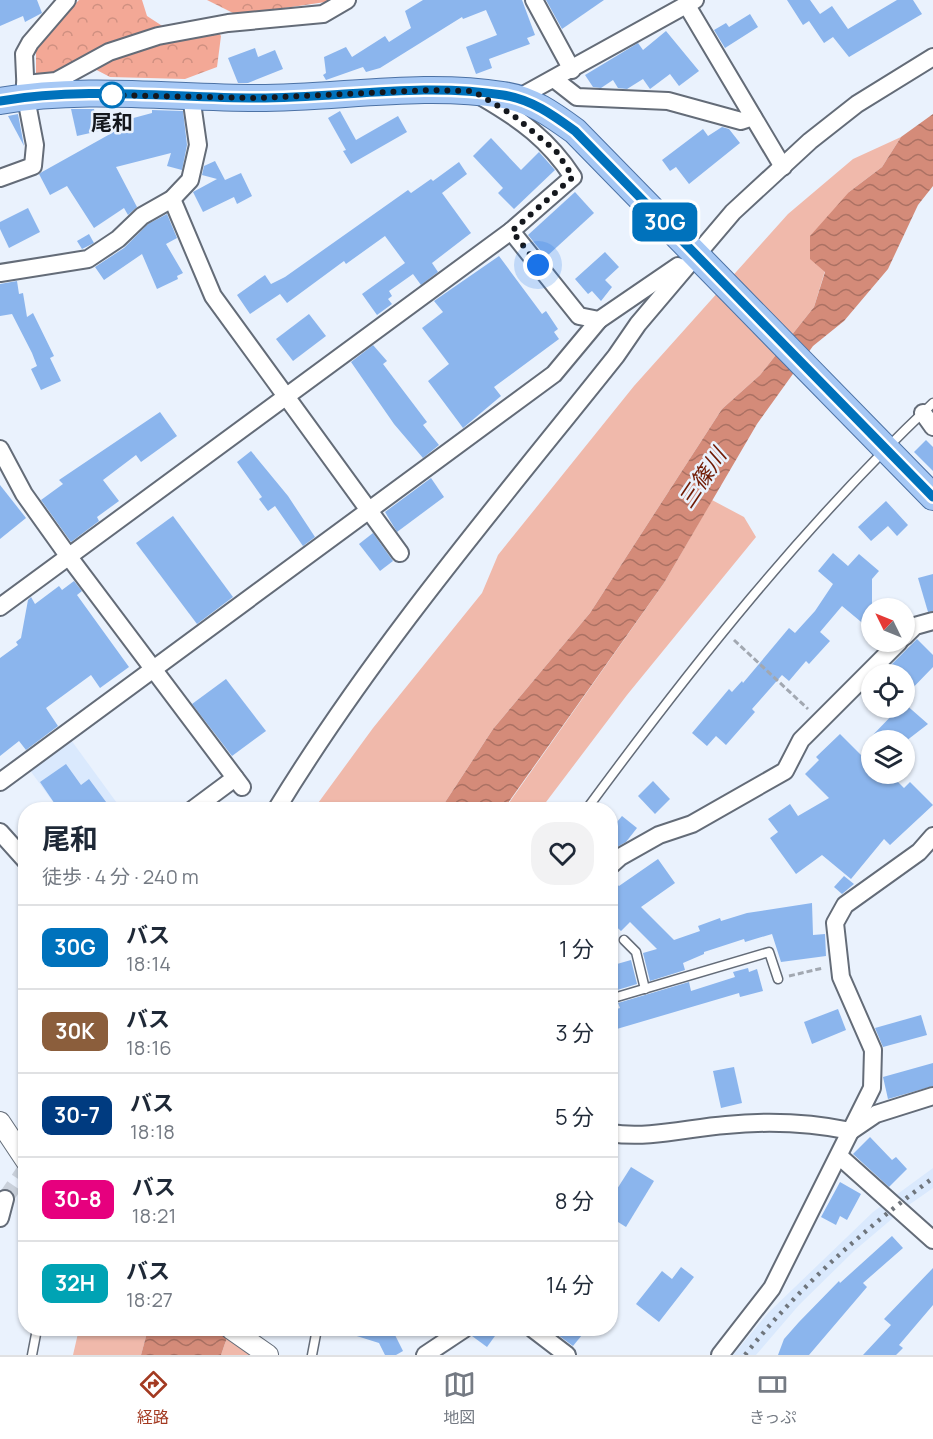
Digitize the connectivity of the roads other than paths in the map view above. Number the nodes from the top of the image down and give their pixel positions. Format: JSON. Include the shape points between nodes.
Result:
{"nodes":[{"id":1,"x":67,"y":0,"type":"edge"},
{"id":2,"x":347,"y":0,"type":"edge"},
{"id":3,"x":534,"y":0,"type":"edge"},
{"id":4,"x":691,"y":2,"type":"edge"},
{"id":5,"x":933,"y":57,"type":"edge"},
{"id":6,"x":572,"y":70,"type":"junction"},
{"id":7,"x":554,"y":79,"type":"junction"},
{"id":8,"x":26,"y":91,"type":"junction"},
{"id":9,"x":473,"y":91,"type":"junction"},
{"id":10,"x":191,"y":96,"type":"junction"},
{"id":11,"x":518,"y":98,"type":"junction"},
{"id":12,"x":0,"y":101,"type":"edge"},
{"id":13,"x":753,"y":117,"type":"junction"},
{"id":14,"x":783,"y":167,"type":"junction"},
{"id":15,"x":0,"y":178,"type":"edge"},
{"id":16,"x":172,"y":199,"type":"junction"},
{"id":17,"x":512,"y":231,"type":"junction"},
{"id":18,"x":700,"y":258,"type":"junction"},
{"id":19,"x":0,"y":273,"type":"edge"},
{"id":20,"x":599,"y":321,"type":"junction"},
{"id":21,"x":286,"y":398,"type":"junction"},
{"id":22,"x":928,"y":408,"type":"edge"},
{"id":23,"x":933,"y":427,"type":"edge"},
{"id":24,"x":883,"y":446,"type":"junction"},
{"id":25,"x":0,"y":449,"type":"edge"},
{"id":26,"x":933,"y":497,"type":"edge"},
{"id":27,"x":369,"y":511,"type":"junction"},
{"id":28,"x":400,"y":553,"type":"dead end"},
{"id":29,"x":69,"y":557,"type":"junction"},
{"id":30,"x":0,"y":607,"type":"edge"},
{"id":31,"x":933,"y":621,"type":"edge"},
{"id":32,"x":915,"y":626,"type":"edge"},
{"id":33,"x":889,"y":652,"type":"edge"},
{"id":34,"x":153,"y":669,"type":"junction"},
{"id":35,"x":0,"y":782,"type":"edge"},
{"id":36,"x":206,"y":802,"type":"edge"},
{"id":37,"x":281,"y":802,"type":"edge"},
{"id":38,"x":592,"y":802,"type":"edge"},
{"id":39,"x":0,"y":832,"type":"edge"},
{"id":40,"x":933,"y":836,"type":"edge"},
{"id":41,"x":18,"y":852,"type":"edge"},
{"id":42,"x":618,"y":859,"type":"edge"},
{"id":43,"x":624,"y":940,"type":"dead end"},
{"id":44,"x":778,"y":979,"type":"road end"},
{"id":45,"x":645,"y":989,"type":"junction"},
{"id":46,"x":618,"y":997,"type":"edge"},
{"id":47,"x":933,"y":1096,"type":"edge"},
{"id":48,"x":0,"y":1122,"type":"edge"},
{"id":49,"x":851,"y":1131,"type":"junction"},
{"id":50,"x":618,"y":1134,"type":"edge"},
{"id":51,"x":18,"y":1149,"type":"edge"},
{"id":52,"x":839,"y":1156,"type":"junction"},
{"id":53,"x":5,"y":1199,"type":"dead end"},
{"id":54,"x":0,"y":1218,"type":"edge"},
{"id":55,"x":933,"y":1240,"type":"edge"},
{"id":56,"x":36,"y":1336,"type":"edge"},
{"id":57,"x":241,"y":1336,"type":"edge"},
{"id":58,"x":316,"y":1336,"type":"edge"},
{"id":59,"x":454,"y":1336,"type":"edge"},
{"id":60,"x":542,"y":1336,"type":"edge"},
{"id":61,"x":32,"y":1355,"type":"edge"},
{"id":62,"x":268,"y":1355,"type":"edge"},
{"id":63,"x":312,"y":1355,"type":"edge"},
{"id":64,"x":425,"y":1355,"type":"edge"},
{"id":65,"x":567,"y":1355,"type":"edge"},
{"id":66,"x":720,"y":1355,"type":"edge"}],
"edges":[{"from":1,"to":8,"type":"street","via":[[24,54]]},
{"from":2,"to":8,"type":"street","via":[[323,14],[228,23],[158,36],[109,52],[56,81]]},
{"from":3,"to":6,"type":"street"},
{"from":4,"to":6,"type":"street"},
{"from":4,"to":13,"type":"street"},
{"from":5,"to":14,"type":"street","via":[[857,104]]},
{"from":6,"to":7,"type":"street"},
{"from":7,"to":11,"type":"street"},
{"from":7,"to":13,"type":"street","via":[[577,97],[668,101],[741,121]]},
{"from":8,"to":10,"type":"main road"},
{"from":8,"to":12,"type":"main road"},
{"from":8,"to":15,"type":"street","via":[[35,146],[33,166]]},
{"from":9,"to":10,"type":"main road","via":[[259,98]]},
{"from":9,"to":11,"type":"main road"},
{"from":9,"to":17,"type":"street","via":[[513,115],[556,151],[573,177]]},
{"from":10,"to":16,"type":"street","via":[[198,145],[190,180]]},
{"from":11,"to":18,"type":"main road","via":[[544,108],[575,131]]},
{"from":13,"to":14,"type":"street"},
{"from":14,"to":18,"type":"street","via":[[733,212]]},
{"from":16,"to":19,"type":"street","via":[[142,216],[88,260]]},
{"from":16,"to":21,"type":"street","via":[[213,296]]},
{"from":17,"to":20,"type":"street","via":[[579,316]]},
{"from":17,"to":21,"type":"street"},
{"from":18,"to":20,"type":"street"},
{"from":18,"to":24,"type":"main road"},
{"from":18,"to":37,"type":"street","via":[[638,324],[376,660]]},
{"from":20,"to":27,"type":"street","via":[[554,374]]},
{"from":21,"to":27,"type":"street"},
{"from":21,"to":29,"type":"street"},
{"from":22,"to":23,"type":"street"},
{"from":22,"to":24,"type":"lane"},
{"from":24,"to":26,"type":"main road"},
{"from":24,"to":38,"type":"lane","via":[[723,631]]},
{"from":25,"to":29,"type":"street","via":[[24,494]]},
{"from":27,"to":28,"type":"street"},
{"from":27,"to":34,"type":"street"},
{"from":29,"to":30,"type":"street"},
{"from":29,"to":34,"type":"street"},
{"from":31,"to":32,"type":"street"},
{"from":33,"to":42,"type":"street","via":[[801,740],[785,771],[692,824],[659,835]]},
{"from":34,"to":35,"type":"street"},
{"from":34,"to":36,"type":"street","via":[[238,783]]},
{"from":39,"to":41,"type":"street"},
{"from":40,"to":49,"type":"street","via":[[919,852],[845,904],[835,923],[841,977],[873,1050],[872,1088]]},
{"from":43,"to":45,"type":"lane","via":[[636,952]]},
{"from":44,"to":45,"type":"lane","via":[[769,952]]},
{"from":45,"to":46,"type":"lane"},
{"from":47,"to":49,"type":"street","via":[[876,1114]]},
{"from":48,"to":51,"type":"street"},
{"from":49,"to":50,"type":"street","via":[[825,1126],[728,1125]]},
{"from":49,"to":52,"type":"street"},
{"from":52,"to":55,"type":"street"},
{"from":52,"to":66,"type":"street","via":[[772,1288]]},
{"from":53,"to":54,"type":"street"},
{"from":56,"to":61,"type":"lane"},
{"from":57,"to":62,"type":"street"},
{"from":58,"to":63,"type":"lane"},
{"from":59,"to":64,"type":"street"},
{"from":60,"to":65,"type":"street"}]}
